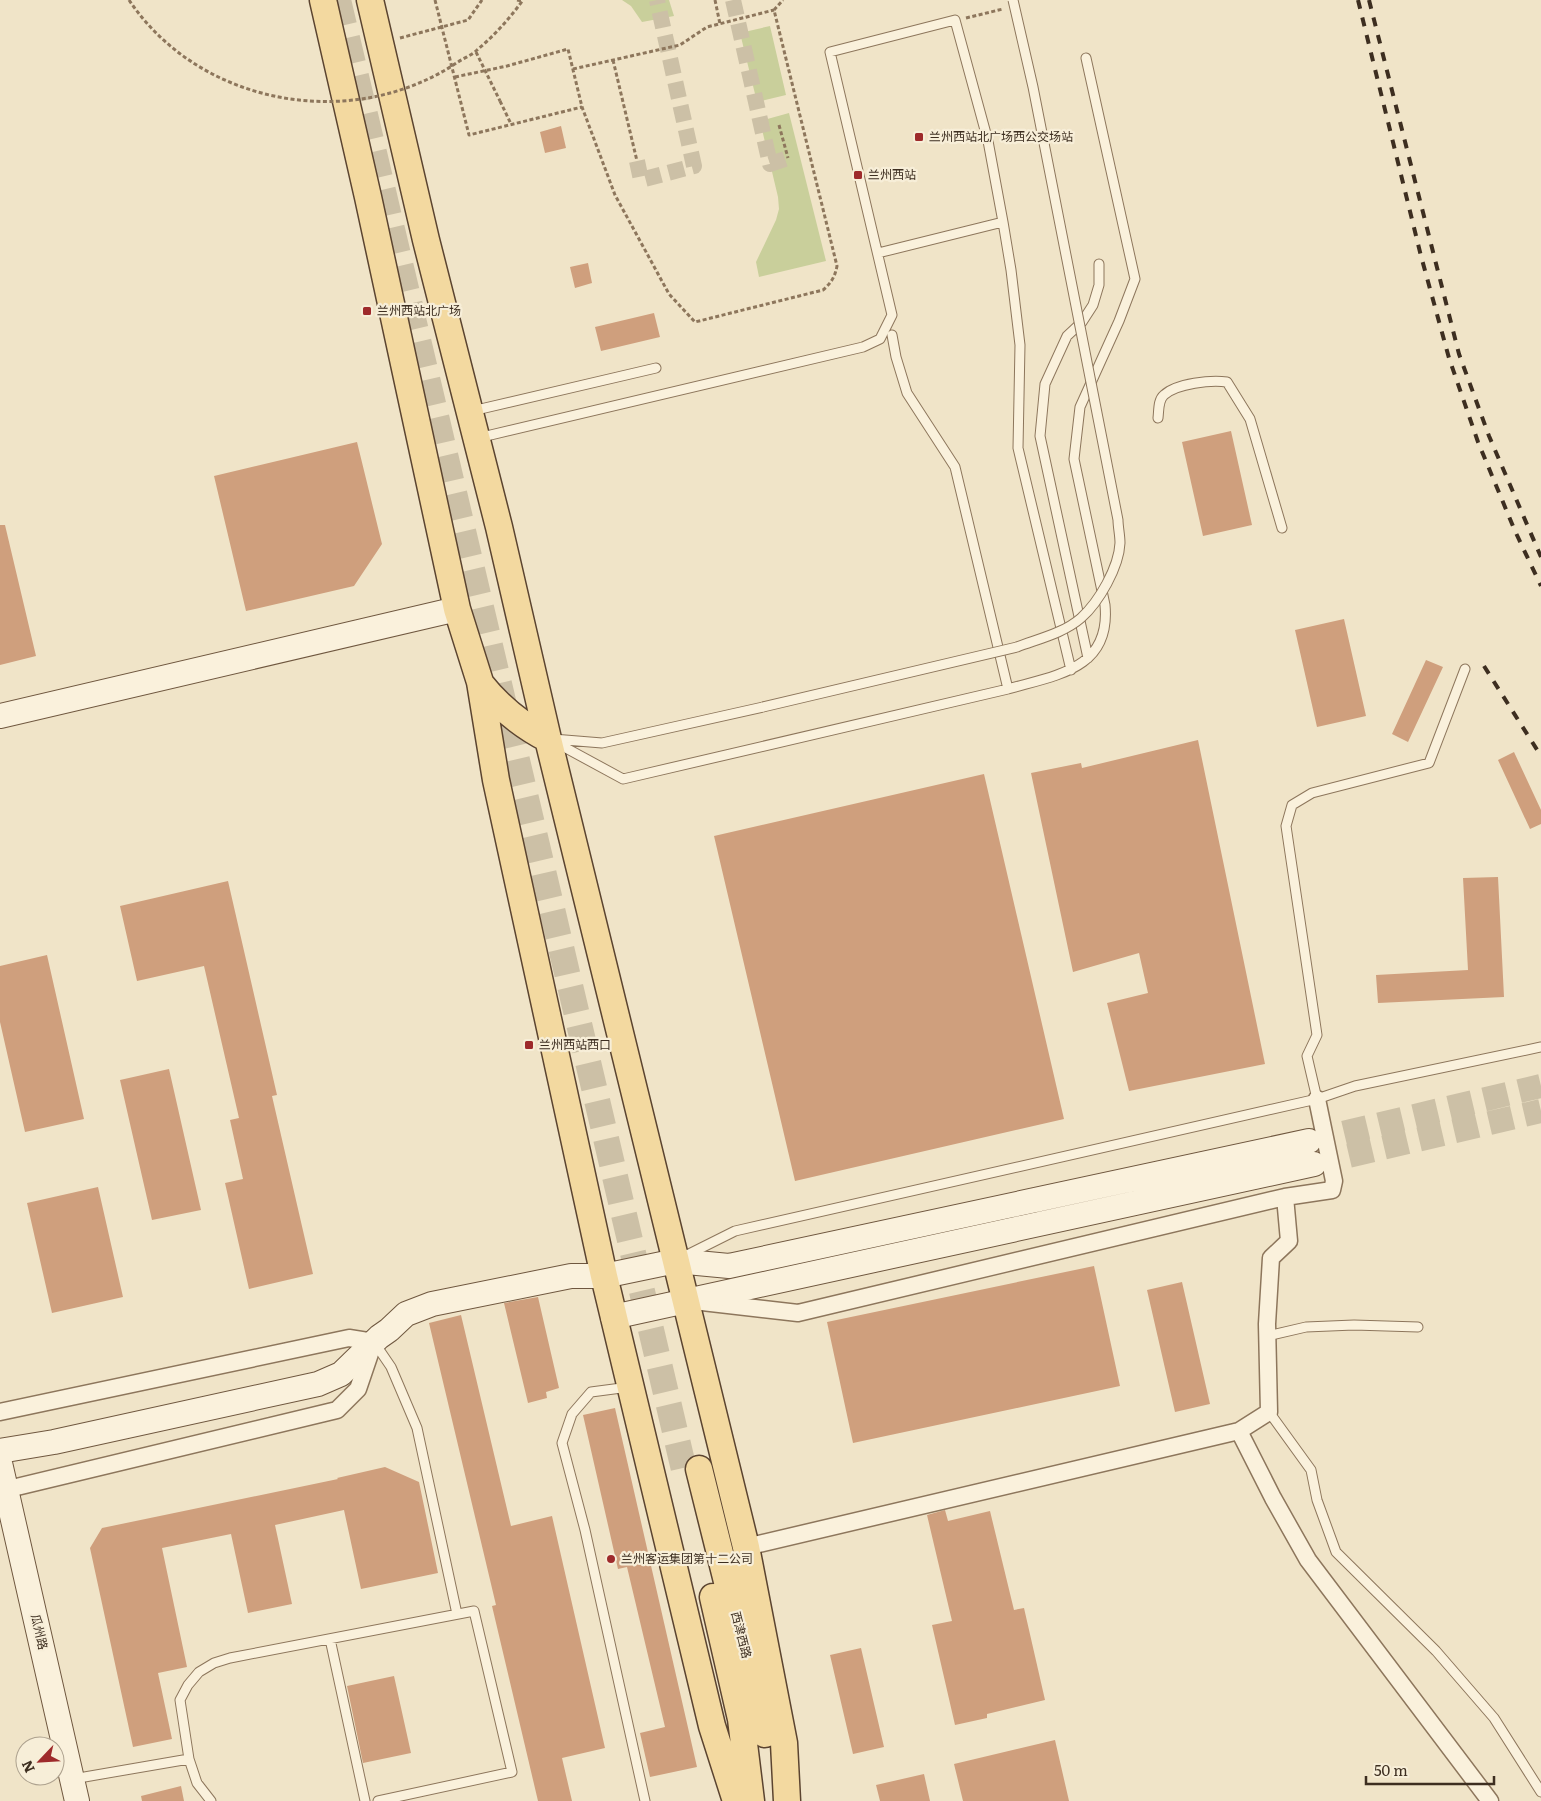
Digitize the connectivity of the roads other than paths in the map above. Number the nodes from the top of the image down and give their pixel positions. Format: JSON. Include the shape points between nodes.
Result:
{"nodes":[{"id":1,"x":323,"y":0,"type":"edge"},
{"id":2,"x":370,"y":0,"type":"edge"},
{"id":3,"x":1012,"y":4,"type":"edge"},
{"id":4,"x":1086,"y":58,"type":"dead end"},
{"id":5,"x":1003,"y":222,"type":"junction"},
{"id":6,"x":878,"y":253,"type":"junction"},
{"id":7,"x":1099,"y":264,"type":"dead end"},
{"id":8,"x":892,"y":335,"type":"dead end"},
{"id":9,"x":656,"y":368,"type":"dead end"},
{"id":10,"x":470,"y":411,"type":"junction"},
{"id":11,"x":1158,"y":418,"type":"dead end"},
{"id":12,"x":476,"y":439,"type":"junction"},
{"id":13,"x":1282,"y":528,"type":"dead end"},
{"id":14,"x":457,"y":609,"type":"junction"},
{"id":15,"x":1088,"y":658,"type":"junction"},
{"id":16,"x":1071,"y":670,"type":"junction"},
{"id":17,"x":1464,"y":670,"type":"dead end"},
{"id":18,"x":480,"y":682,"type":"junction"},
{"id":19,"x":1008,"y":688,"type":"junction"},
{"id":20,"x":0,"y":716,"type":"edge"},
{"id":21,"x":548,"y":739,"type":"junction"},
{"id":22,"x":1541,"y":1046,"type":"edge"},
{"id":23,"x":1318,"y":1099,"type":"junction"},
{"id":24,"x":1309,"y":1140,"type":"tunnel mouth"},
{"id":25,"x":1314,"y":1164,"type":"tunnel mouth"},
{"id":26,"x":1285,"y":1197,"type":"junction"},
{"id":27,"x":676,"y":1261,"type":"junction"},
{"id":28,"x":604,"y":1276,"type":"junction"},
{"id":29,"x":685,"y":1300,"type":"junction"},
{"id":30,"x":613,"y":1317,"type":"junction"},
{"id":31,"x":1418,"y":1327,"type":"dead end"},
{"id":32,"x":1267,"y":1336,"type":"junction"},
{"id":33,"x":374,"y":1342,"type":"junction"},
{"id":34,"x":630,"y":1387,"type":"junction"},
{"id":35,"x":0,"y":1412,"type":"edge"},
{"id":36,"x":1269,"y":1412,"type":"junction"},
{"id":37,"x":1239,"y":1431,"type":"junction"},
{"id":38,"x":0,"y":1451,"type":"edge"},
{"id":39,"x":0,"y":1463,"type":"edge"},
{"id":40,"x":3,"y":1491,"type":"edge"},
{"id":41,"x":746,"y":1547,"type":"junction"},
{"id":42,"x":457,"y":1614,"type":"junction"},
{"id":43,"x":330,"y":1639,"type":"junction"},
{"id":44,"x":189,"y":1759,"type":"junction"},
{"id":45,"x":75,"y":1790,"type":"edge"},
{"id":46,"x":1541,"y":1792,"type":"edge"},
{"id":47,"x":211,"y":1801,"type":"edge"},
{"id":48,"x":365,"y":1801,"type":"edge"},
{"id":49,"x":378,"y":1801,"type":"edge"},
{"id":50,"x":645,"y":1801,"type":"edge"},
{"id":51,"x":736,"y":1801,"type":"edge"},
{"id":52,"x":751,"y":1801,"type":"edge"},
{"id":53,"x":779,"y":1801,"type":"edge"},
{"id":54,"x":787,"y":1801,"type":"edge"},
{"id":55,"x":1490,"y":1801,"type":"edge"}],
"edges":[{"from":1,"to":14,"type":"main road"},
{"from":2,"to":10,"type":"main road","name":"西津西路"},
{"from":3,"to":21,"type":"lane","bridge":true,"via":[[1033,87],[1118,520],[1120,545],[1112,573],[1097,599],[1080,618],[1017,647],[602,743]]},
{"from":4,"to":15,"type":"lane","via":[[1135,280],[1080,407],[1074,459],[1106,620],[1098,647]]},
{"from":5,"to":6,"type":"lane"},
{"from":5,"to":6,"type":"lane","via":[[988,141],[955,20],[830,52]]},
{"from":5,"to":16,"type":"lane","via":[[1020,346],[1018,448]]},
{"from":6,"to":12,"type":"lane","via":[[892,315],[880,339],[863,347]]},
{"from":7,"to":15,"type":"lane","via":[[1099,285],[1094,305],[1067,336],[1045,384],[1040,436]]},
{"from":8,"to":19,"type":"lane","via":[[907,393],[955,467]]},
{"from":9,"to":10,"type":"lane"},
{"from":10,"to":12,"type":"main road","name":"西津西路"},
{"from":11,"to":13,"type":"lane","via":[[1159,404],[1164,395],[1174,389],[1211,380],[1227,382],[1250,419]]},
{"from":12,"to":21,"type":"main road","name":"西津西路"},
{"from":14,"to":18,"type":"main road"},
{"from":14,"to":20,"type":"street"},
{"from":15,"to":16,"type":"lane"},
{"from":16,"to":19,"type":"lane"},
{"from":17,"to":23,"type":"lane","via":[[1429,763],[1312,793],[1292,805],[1286,826],[1317,1035],[1307,1056]]},
{"from":18,"to":21,"type":"main road","via":[[503,709]]},
{"from":18,"to":28,"type":"main road","via":[[496,780]]},
{"from":19,"to":21,"type":"lane","via":[[624,779]]},
{"from":21,"to":27,"type":"main road","name":"西津西路"},
{"from":22,"to":23,"type":"lane","via":[[1355,1086]]},
{"from":23,"to":26,"type":"street","via":[[1334,1180],[1332,1190]]},
{"from":23,"to":27,"type":"lane","via":[[735,1231]]},
{"from":24,"to":27,"type":"street","via":[[729,1266]]},
{"from":25,"to":29,"type":"street"},
{"from":26,"to":29,"type":"street","via":[[798,1313]]},
{"from":26,"to":32,"type":"street","via":[[1289,1241],[1270,1258]]},
{"from":27,"to":28,"type":"street"},
{"from":27,"to":29,"type":"main road","name":"西津西路"},
{"from":28,"to":30,"type":"main road"},
{"from":28,"to":33,"type":"street","via":[[571,1276],[432,1304],[406,1314]]},
{"from":29,"to":30,"type":"street"},
{"from":29,"to":41,"type":"main road","name":"西津西路"},
{"from":30,"to":34,"type":"main road"},
{"from":31,"to":32,"type":"lane","via":[[1306,1327]]},
{"from":32,"to":36,"type":"street"},
{"from":33,"to":35,"type":"street","via":[[349,1338]]},
{"from":33,"to":38,"type":"street","via":[[341,1374],[318,1384]]},
{"from":33,"to":40,"type":"street","via":[[358,1390],[337,1410]]},
{"from":33,"to":42,"type":"lane","via":[[391,1367],[417,1428]]},
{"from":34,"to":50,"type":"lane","via":[[592,1392],[572,1414],[562,1443],[585,1530]]},
{"from":34,"to":51,"type":"main road","via":[[712,1726]]},
{"from":36,"to":37,"type":"street"},
{"from":36,"to":46,"type":"lane","via":[[1311,1470],[1317,1500],[1336,1552],[1436,1651],[1494,1718]]},
{"from":37,"to":41,"type":"street"},
{"from":37,"to":55,"type":"street","via":[[1308,1560]]},
{"from":39,"to":40,"type":"street","name":"瓜州路"},
{"from":40,"to":45,"type":"street","name":"瓜州路"},
{"from":41,"to":54,"type":"main road","name":"西津西路","via":[[784,1742]]},
{"from":42,"to":43,"type":"lane"},
{"from":42,"to":49,"type":"lane","via":[[474,1611],[512,1772]]},
{"from":43,"to":44,"type":"lane","via":[[214,1662],[199,1672],[180,1700]]},
{"from":43,"to":48,"type":"lane"},
{"from":44,"to":45,"type":"lane"},
{"from":44,"to":47,"type":"lane","via":[[197,1783]]},
{"from":52,"to":53,"type":"main road","name":"西津西路","via":[[741,1719],[692,1472],[758,1706]]}]}
